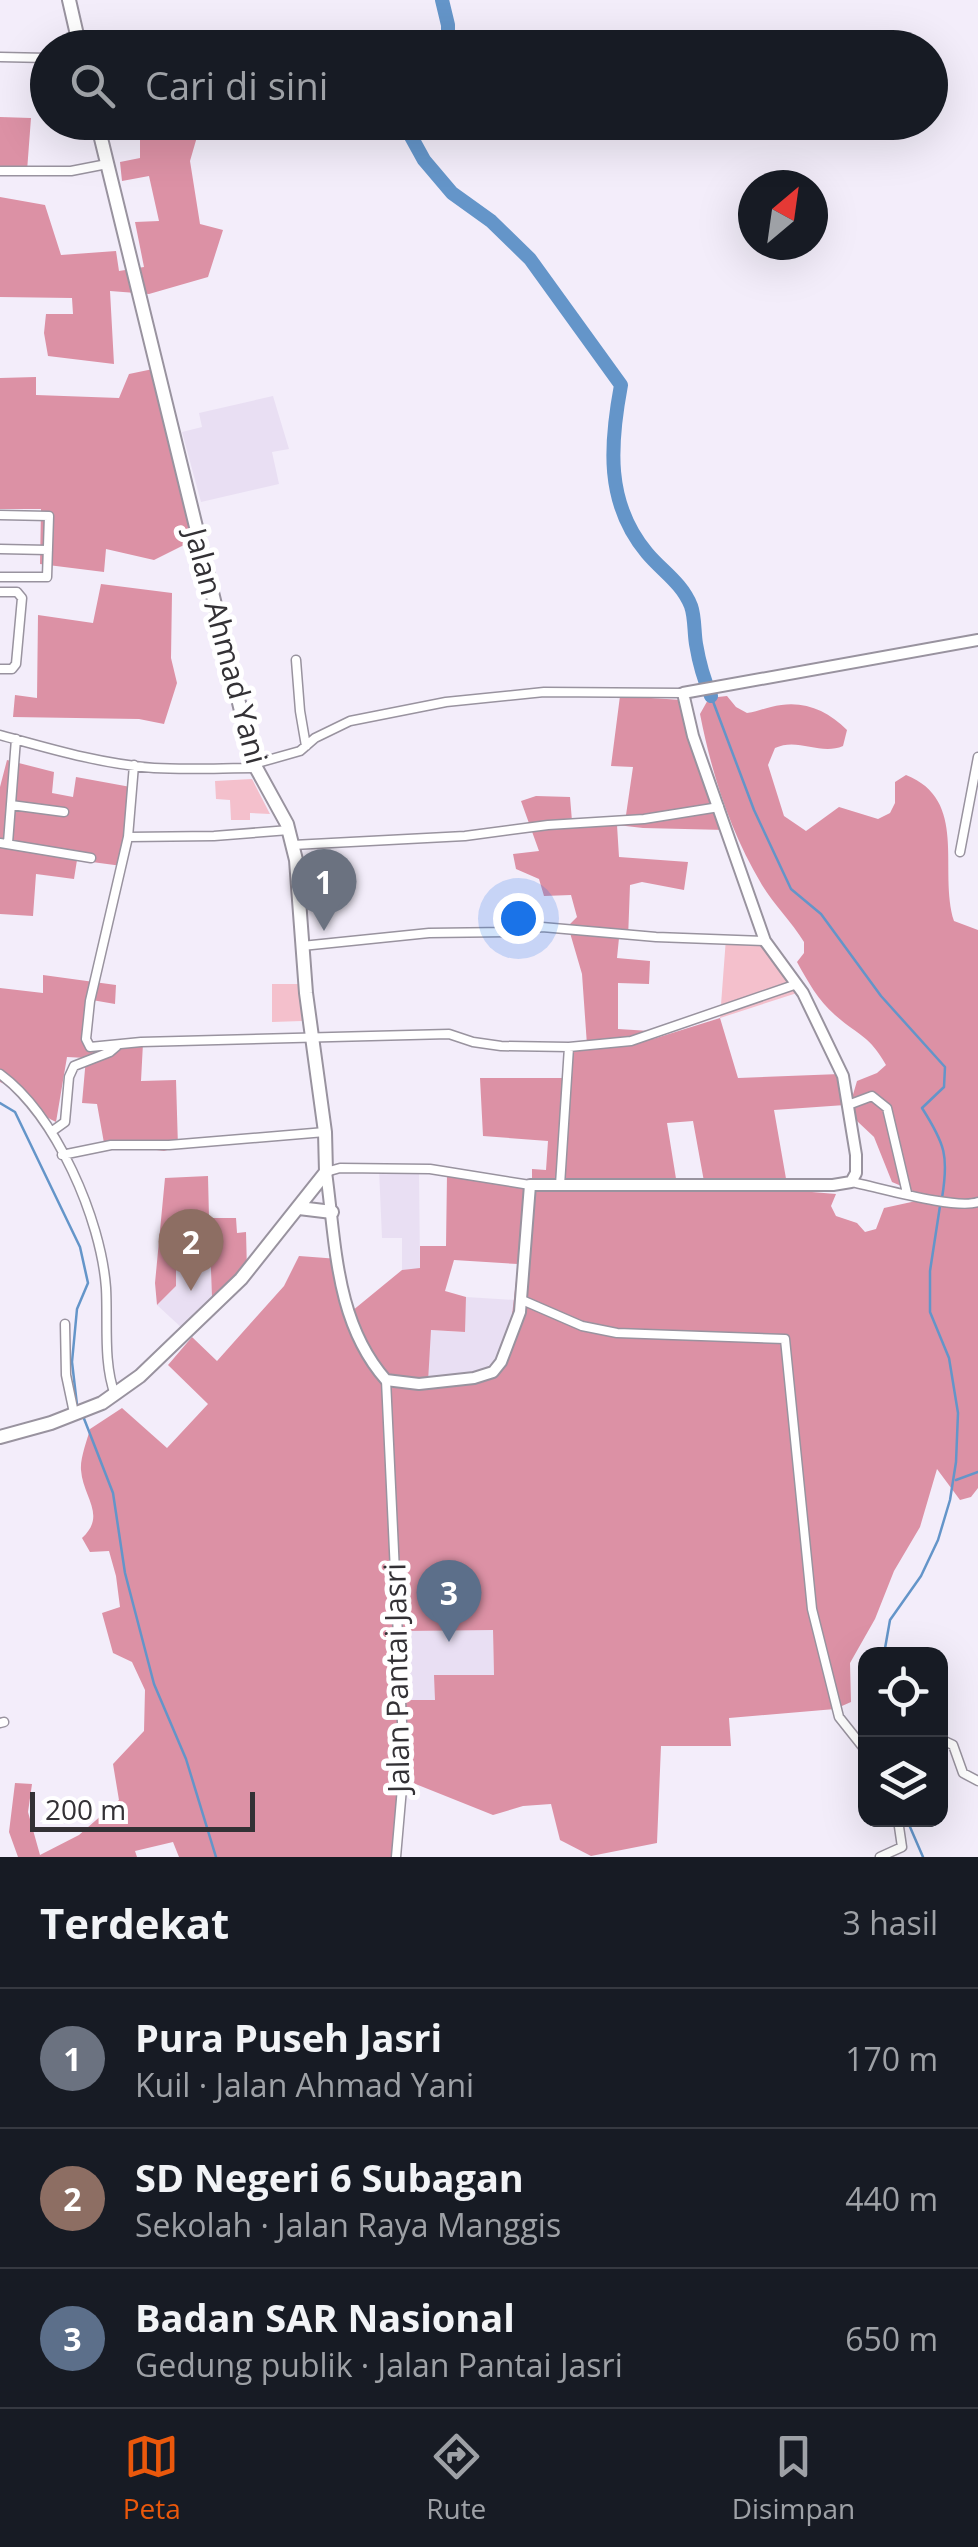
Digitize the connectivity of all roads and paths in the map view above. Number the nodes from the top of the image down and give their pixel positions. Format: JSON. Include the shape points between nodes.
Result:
{"nodes":[{"id":1,"x":70,"y":0,"type":"edge"},
{"id":2,"x":76,"y":30,"type":"edge"},
{"id":3,"x":0,"y":57,"type":"edge"},
{"id":4,"x":30,"y":58,"type":"edge"},
{"id":5,"x":101,"y":140,"type":"edge"},
{"id":6,"x":106,"y":164,"type":"junction"},
{"id":7,"x":0,"y":171,"type":"edge"},
{"id":8,"x":0,"y":515,"type":"edge"},
{"id":9,"x":0,"y":549,"type":"edge"},
{"id":10,"x":48,"y":550,"type":"junction"},
{"id":11,"x":0,"y":577,"type":"edge"},
{"id":12,"x":0,"y":592,"type":"edge"},
{"id":13,"x":978,"y":640,"type":"edge"},
{"id":14,"x":296,"y":660,"type":"dead end"},
{"id":15,"x":0,"y":669,"type":"edge"},
{"id":16,"x":689,"y":692,"type":"junction"},
{"id":17,"x":0,"y":734,"type":"edge"},
{"id":18,"x":16,"y":739,"type":"junction"},
{"id":19,"x":306,"y":746,"type":"junction"},
{"id":20,"x":978,"y":757,"type":"edge"},
{"id":21,"x":134,"y":766,"type":"junction"},
{"id":22,"x":256,"y":766,"type":"junction"},
{"id":23,"x":11,"y":805,"type":"junction"},
{"id":24,"x":719,"y":806,"type":"junction"},
{"id":25,"x":64,"y":812,"type":"dead end"},
{"id":26,"x":289,"y":830,"type":"junction"},
{"id":27,"x":128,"y":836,"type":"junction"},
{"id":28,"x":4,"y":843,"type":"edge"},
{"id":29,"x":293,"y":845,"type":"junction"},
{"id":30,"x":960,"y":852,"type":"dead end"},
{"id":31,"x":91,"y":858,"type":"dead end"},
{"id":32,"x":765,"y":941,"type":"junction"},
{"id":33,"x":302,"y":946,"type":"junction"},
{"id":34,"x":797,"y":984,"type":"junction"},
{"id":35,"x":312,"y":1036,"type":"junction"},
{"id":36,"x":117,"y":1046,"type":"junction"},
{"id":37,"x":570,"y":1047,"type":"junction"},
{"id":38,"x":0,"y":1074,"type":"edge"},
{"id":39,"x":848,"y":1105,"type":"junction"},
{"id":40,"x":51,"y":1132,"type":"junction"},
{"id":41,"x":325,"y":1132,"type":"junction"},
{"id":42,"x":62,"y":1155,"type":"junction"},
{"id":43,"x":326,"y":1172,"type":"junction"},
{"id":44,"x":851,"y":1182,"type":"junction"},
{"id":45,"x":530,"y":1184,"type":"junction"},
{"id":46,"x":560,"y":1185,"type":"junction"},
{"id":47,"x":907,"y":1193,"type":"junction"},
{"id":48,"x":978,"y":1202,"type":"edge"},
{"id":49,"x":299,"y":1208,"type":"junction"},
{"id":50,"x":332,"y":1212,"type":"junction"},
{"id":51,"x":522,"y":1300,"type":"junction"},
{"id":52,"x":65,"y":1324,"type":"dead end"},
{"id":53,"x":386,"y":1380,"type":"junction"},
{"id":54,"x":115,"y":1395,"type":"junction"},
{"id":55,"x":76,"y":1413,"type":"junction"},
{"id":56,"x":0,"y":1437,"type":"edge"},
{"id":57,"x":858,"y":1741,"type":"edge"},
{"id":58,"x":948,"y":1742,"type":"edge"},
{"id":59,"x":978,"y":1781,"type":"edge"},
{"id":60,"x":899,"y":1827,"type":"edge"},
{"id":61,"x":396,"y":1857,"type":"edge"},
{"id":62,"x":880,"y":1857,"type":"edge"}],
"edges":[{"from":1,"to":2,"type":"highway"},
{"from":3,"to":4,"type":"street"},
{"from":5,"to":6,"type":"highway","name":"Jalan Ahmad Yani"},
{"from":6,"to":7,"type":"street","via":[[71,172]]},
{"from":6,"to":22,"type":"highway","name":"Jalan Ahmad Yani"},
{"from":8,"to":10,"type":"street","via":[[49,516]]},
{"from":9,"to":10,"type":"street"},
{"from":10,"to":11,"type":"street","via":[[47,577]]},
{"from":12,"to":15,"type":"street","via":[[20,595],[16,664]]},
{"from":13,"to":16,"type":"street"},
{"from":14,"to":19,"type":"street"},
{"from":16,"to":19,"type":"street","via":[[544,692],[446,702],[350,721]]},
{"from":16,"to":24,"type":"street","via":[[689,724]]},
{"from":17,"to":18,"type":"street"},
{"from":18,"to":21,"type":"street"},
{"from":18,"to":23,"type":"street"},
{"from":19,"to":22,"type":"street"},
{"from":20,"to":30,"type":"street"},
{"from":21,"to":22,"type":"street"},
{"from":21,"to":27,"type":"street"},
{"from":22,"to":26,"type":"highway","name":"Jalan Ahmad Yani"},
{"from":23,"to":25,"type":"street"},
{"from":23,"to":28,"type":"street"},
{"from":24,"to":29,"type":"street","via":[[452,837]]},
{"from":24,"to":32,"type":"street"},
{"from":26,"to":27,"type":"street"},
{"from":26,"to":29,"type":"highway","name":"Jalan Ahmad Yani"},
{"from":27,"to":36,"type":"street","via":[[86,1039],[90,1047]]},
{"from":28,"to":31,"type":"street"},
{"from":29,"to":33,"type":"highway","name":"Jalan Ahmad Yani"},
{"from":32,"to":33,"type":"street","via":[[542,927]]},
{"from":32,"to":34,"type":"street"},
{"from":33,"to":35,"type":"highway","name":"Jalan Ahmad Yani"},
{"from":34,"to":37,"type":"street","via":[[632,1041]]},
{"from":34,"to":39,"type":"street","via":[[839,1066]]},
{"from":35,"to":36,"type":"street"},
{"from":35,"to":37,"type":"street","via":[[449,1034],[481,1044]]},
{"from":35,"to":41,"type":"highway","name":"Jalan Ahmad Yani"},
{"from":36,"to":40,"type":"street","via":[[74,1066],[65,1123]]},
{"from":37,"to":46,"type":"street"},
{"from":38,"to":40,"type":"street","via":[[34,1103]]},
{"from":39,"to":44,"type":"street","via":[[856,1162]]},
{"from":39,"to":47,"type":"street","via":[[872,1096],[887,1108]]},
{"from":40,"to":42,"type":"street"},
{"from":41,"to":42,"type":"street","via":[[112,1145]]},
{"from":41,"to":43,"type":"highway","name":"Jalan Ahmad Yani"},
{"from":42,"to":54,"type":"street","via":[[97,1234]]},
{"from":43,"to":45,"type":"street","via":[[430,1169]]},
{"from":43,"to":49,"type":"highway"},
{"from":43,"to":50,"type":"street"},
{"from":44,"to":46,"type":"street"},
{"from":44,"to":47,"type":"street"},
{"from":45,"to":46,"type":"street"},
{"from":45,"to":51,"type":"street"},
{"from":47,"to":48,"type":"street"},
{"from":49,"to":50,"type":"highway"},
{"from":49,"to":54,"type":"highway","via":[[230,1290]]},
{"from":50,"to":53,"type":"street","via":[[334,1260],[347,1306]]},
{"from":51,"to":53,"type":"street","via":[[512,1339],[493,1372],[431,1384]]},
{"from":51,"to":57,"type":"street","via":[[617,1333],[786,1339],[812,1609],[840,1717]]},
{"from":52,"to":55,"type":"street","via":[[66,1374]]},
{"from":53,"to":61,"type":"street","name":"Jalan Pantai Jasri","via":[[404,1765]]},
{"from":54,"to":55,"type":"highway"},
{"from":55,"to":56,"type":"highway"},
{"from":58,"to":59,"type":"street","via":[[963,1773]]},
{"from":60,"to":62,"type":"street","via":[[902,1847]]}]}
